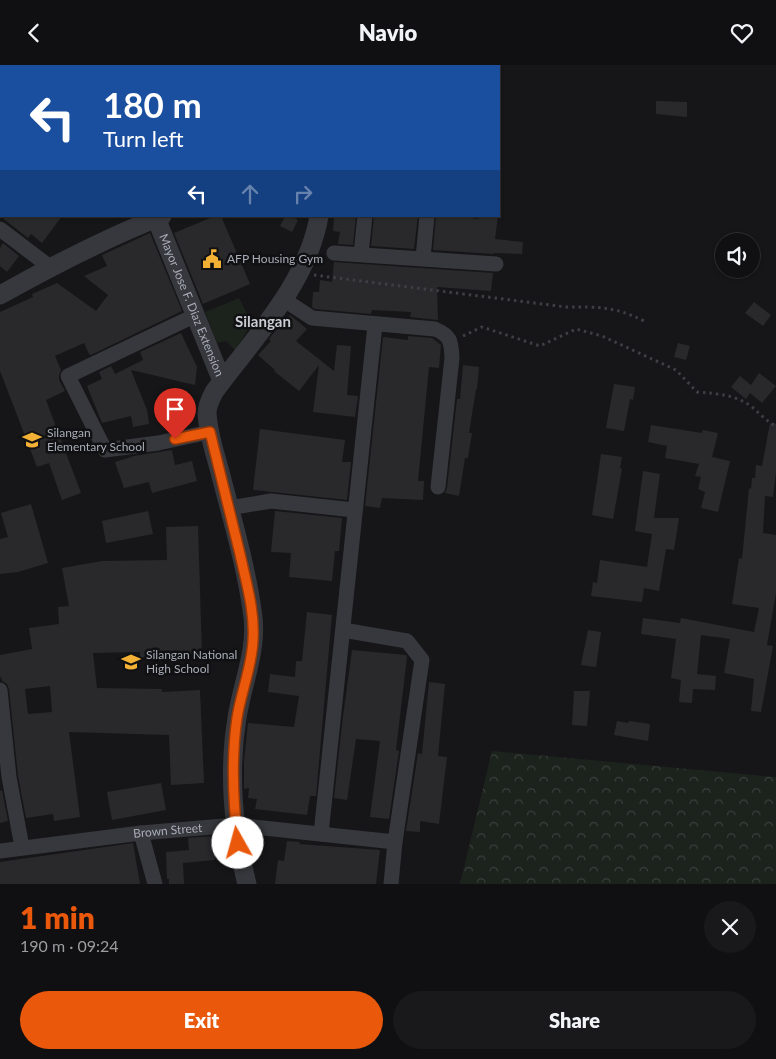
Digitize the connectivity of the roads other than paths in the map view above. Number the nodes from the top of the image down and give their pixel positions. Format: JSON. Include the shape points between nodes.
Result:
{"nodes":[{"id":1,"x":157,"y":217,"type":"edge"},
{"id":2,"x":319,"y":217,"type":"edge"},
{"id":3,"x":365,"y":217,"type":"edge"},
{"id":4,"x":427,"y":217,"type":"edge"},
{"id":5,"x":0,"y":229,"type":"edge"},
{"id":6,"x":334,"y":253,"type":"dead end"},
{"id":7,"x":361,"y":254,"type":"junction"},
{"id":8,"x":423,"y":258,"type":"junction"},
{"id":9,"x":496,"y":264,"type":"dead end"},
{"id":10,"x":50,"y":267,"type":"junction"},
{"id":11,"x":0,"y":295,"type":"edge"},
{"id":12,"x":283,"y":299,"type":"junction"},
{"id":13,"x":196,"y":315,"type":"junction"},
{"id":14,"x":375,"y":325,"type":"junction"},
{"id":15,"x":222,"y":381,"type":"junction"},
{"id":16,"x":210,"y":432,"type":"junction"},
{"id":17,"x":438,"y":487,"type":"dead end"},
{"id":18,"x":229,"y":508,"type":"junction"},
{"id":19,"x":354,"y":510,"type":"junction"},
{"id":20,"x":343,"y":630,"type":"junction"},
{"id":21,"x":0,"y":690,"type":"edge"},
{"id":22,"x":5,"y":778,"type":"edge"},
{"id":23,"x":236,"y":825,"type":"junction"},
{"id":24,"x":141,"y":833,"type":"junction"},
{"id":25,"x":321,"y":834,"type":"junction"},
{"id":26,"x":395,"y":842,"type":"junction"},
{"id":27,"x":22,"y":847,"type":"junction"},
{"id":28,"x":0,"y":851,"type":"edge"},
{"id":29,"x":155,"y":884,"type":"edge"},
{"id":30,"x":247,"y":884,"type":"edge"},
{"id":31,"x":391,"y":884,"type":"edge"}],
"edges":[{"from":1,"to":10,"type":"street","name":"Mayor Jose F. Diaz Extension"},
{"from":1,"to":13,"type":"street","name":"Mayor Jose F. Diaz Extension"},
{"from":2,"to":12,"type":"street","via":[[299,273]]},
{"from":3,"to":7,"type":"street"},
{"from":4,"to":8,"type":"street"},
{"from":5,"to":10,"type":"street"},
{"from":6,"to":7,"type":"street"},
{"from":7,"to":8,"type":"street"},
{"from":8,"to":9,"type":"street"},
{"from":10,"to":11,"type":"street","name":"Mayor Jose F. Diaz Extension"},
{"from":12,"to":14,"type":"street","via":[[312,318]]},
{"from":12,"to":15,"type":"street"},
{"from":13,"to":15,"type":"street","name":"Mayor Jose F. Diaz Extension"},
{"from":13,"to":16,"type":"street","via":[[68,376],[105,450]]},
{"from":14,"to":17,"type":"street","via":[[435,329],[444,333],[451,342]]},
{"from":14,"to":19,"type":"street"},
{"from":15,"to":16,"type":"street","name":"Mayor Jose F. Diaz Extension","via":[[209,403]]},
{"from":16,"to":18,"type":"street","name":"Mayor Jose F. Diaz Extension"},
{"from":18,"to":19,"type":"street","via":[[271,501]]},
{"from":18,"to":23,"type":"street","name":"Mayor Jose F. Diaz Extension","via":[[253,619],[253,640],[237,717],[234,749]]},
{"from":19,"to":20,"type":"street"},
{"from":20,"to":25,"type":"street"},
{"from":20,"to":26,"type":"street","via":[[407,641],[422,659]]},
{"from":21,"to":22,"type":"street"},
{"from":22,"to":27,"type":"street"},
{"from":23,"to":24,"type":"street","name":"Brown Street"},
{"from":23,"to":25,"type":"street","name":"Brown Street"},
{"from":23,"to":30,"type":"street","name":"Mayor Jose F. Diaz Extension"},
{"from":24,"to":27,"type":"street","name":"Brown Street"},
{"from":24,"to":29,"type":"street"},
{"from":25,"to":26,"type":"street","name":"Brown Street"},
{"from":26,"to":31,"type":"street"},
{"from":27,"to":28,"type":"street","name":"Brown Street"}]}
